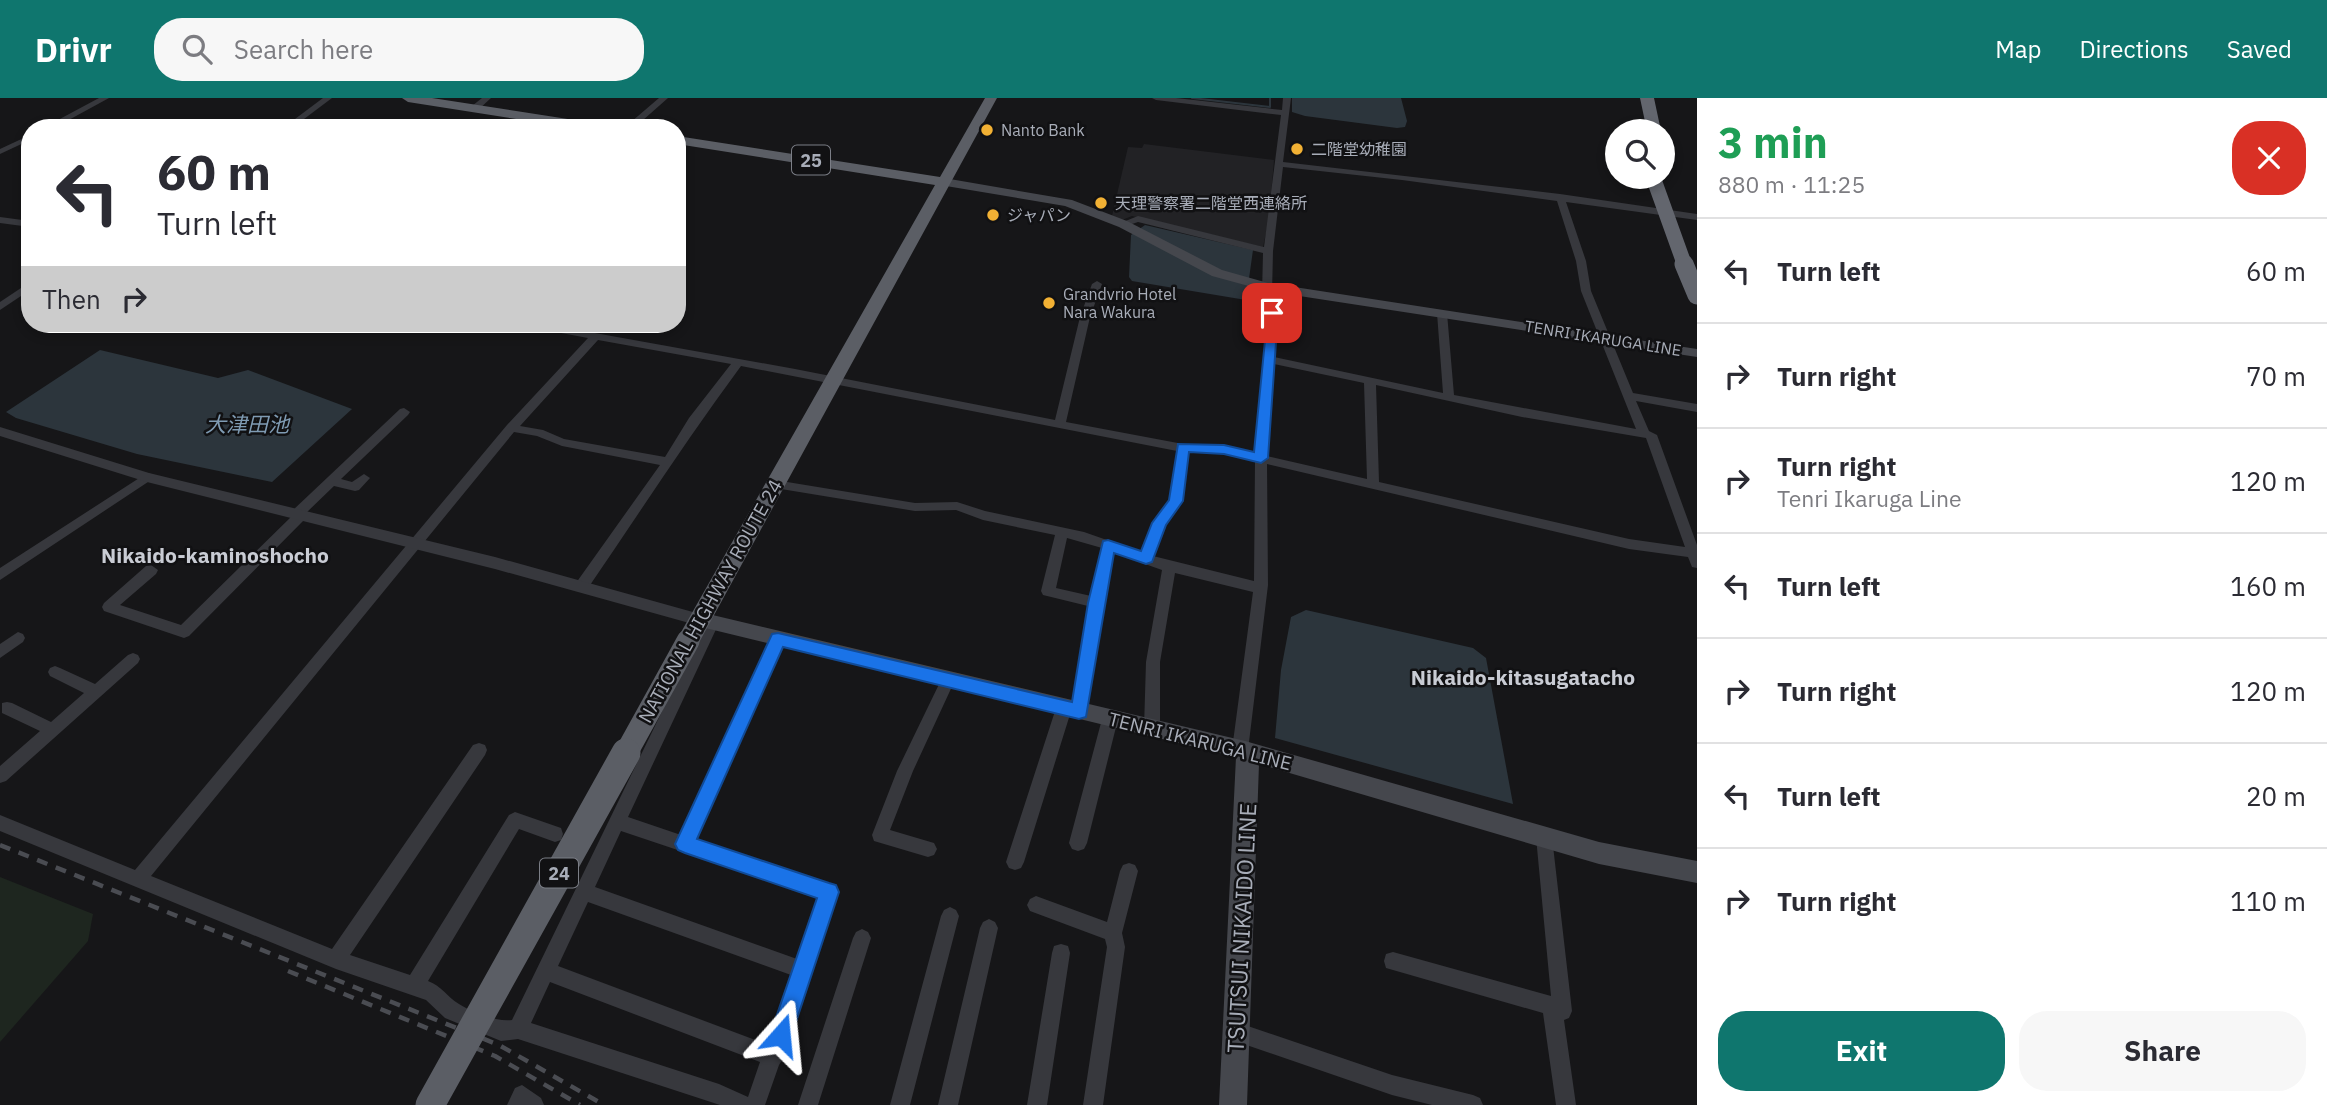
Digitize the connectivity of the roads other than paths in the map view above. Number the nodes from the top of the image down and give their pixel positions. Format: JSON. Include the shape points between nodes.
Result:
{"nodes":[{"id":1,"x":105,"y":98,"type":"edge"},
{"id":2,"x":328,"y":98,"type":"edge"},
{"id":3,"x":408,"y":98,"type":"edge"},
{"id":4,"x":487,"y":98,"type":"edge"},
{"id":5,"x":664,"y":98,"type":"edge"},
{"id":6,"x":991,"y":98,"type":"edge"},
{"id":7,"x":1156,"y":98,"type":"edge"},
{"id":8,"x":1287,"y":98,"type":"edge"},
{"id":9,"x":1636,"y":98,"type":"edge"},
{"id":10,"x":1647,"y":98,"type":"edge"},
{"id":11,"x":475,"y":108,"type":"junction"},
{"id":12,"x":1285,"y":113,"type":"junction"},
{"id":13,"x":64,"y":119,"type":"edge"},
{"id":14,"x":299,"y":119,"type":"edge"},
{"id":15,"x":544,"y":119,"type":"edge"},
{"id":16,"x":639,"y":119,"type":"edge"},
{"id":17,"x":1640,"y":119,"type":"edge"},
{"id":18,"x":1651,"y":119,"type":"edge"},
{"id":19,"x":686,"y":141,"type":"edge"},
{"id":20,"x":21,"y":142,"type":"edge"},
{"id":21,"x":0,"y":152,"type":"edge"},
{"id":22,"x":1280,"y":164,"type":"junction"},
{"id":23,"x":944,"y":182,"type":"junction"},
{"id":24,"x":1657,"y":189,"type":"edge"},
{"id":25,"x":1670,"y":189,"type":"edge"},
{"id":26,"x":1560,"y":197,"type":"junction"},
{"id":27,"x":1697,"y":217,"type":"edge"},
{"id":28,"x":3,"y":222,"type":"edge"},
{"id":29,"x":21,"y":223,"type":"edge"},
{"id":30,"x":1127,"y":226,"type":"junction"},
{"id":31,"x":1268,"y":251,"type":"junction"},
{"id":32,"x":1697,"y":262,"type":"edge"},
{"id":33,"x":1097,"y":284,"type":"dead end"},
{"id":34,"x":1267,"y":287,"type":"junction"},
{"id":35,"x":21,"y":292,"type":"edge"},
{"id":36,"x":1697,"y":295,"type":"edge"},
{"id":37,"x":0,"y":307,"type":"edge"},
{"id":38,"x":1442,"y":313,"type":"junction"},
{"id":39,"x":576,"y":333,"type":"edge"},
{"id":40,"x":600,"y":333,"type":"edge"},
{"id":41,"x":597,"y":337,"type":"junction"},
{"id":42,"x":1608,"y":339,"type":"junction"},
{"id":43,"x":1697,"y":353,"type":"edge"},
{"id":44,"x":1267,"y":359,"type":"junction"},
{"id":45,"x":737,"y":363,"type":"junction"},
{"id":46,"x":834,"y":380,"type":"junction"},
{"id":47,"x":1370,"y":382,"type":"junction"},
{"id":48,"x":1630,"y":396,"type":"junction"},
{"id":49,"x":1449,"y":398,"type":"junction"},
{"id":50,"x":1697,"y":408,"type":"edge"},
{"id":51,"x":404,"y":412,"type":"dead end"},
{"id":52,"x":1060,"y":425,"type":"junction"},
{"id":53,"x":511,"y":428,"type":"junction"},
{"id":54,"x":0,"y":431,"type":"edge"},
{"id":55,"x":1644,"y":434,"type":"junction"},
{"id":56,"x":1183,"y":448,"type":"junction"},
{"id":57,"x":1261,"y":459,"type":"junction"},
{"id":58,"x":668,"y":462,"type":"junction"},
{"id":59,"x":147,"y":477,"type":"junction"},
{"id":60,"x":364,"y":478,"type":"dead end"},
{"id":61,"x":332,"y":481,"type":"junction"},
{"id":62,"x":775,"y":484,"type":"junction"},
{"id":63,"x":1373,"y":485,"type":"junction"},
{"id":64,"x":299,"y":515,"type":"junction"},
{"id":65,"x":1062,"y":532,"type":"junction"},
{"id":66,"x":416,"y":542,"type":"junction"},
{"id":67,"x":1108,"y":545,"type":"junction"},
{"id":68,"x":1146,"y":558,"type":"junction"},
{"id":69,"x":1696,"y":558,"type":"edge"},
{"id":70,"x":1169,"y":567,"type":"junction"},
{"id":71,"x":151,"y":570,"type":"dead end"},
{"id":72,"x":0,"y":575,"type":"edge"},
{"id":73,"x":581,"y":587,"type":"junction"},
{"id":74,"x":1260,"y":588,"type":"junction"},
{"id":75,"x":1096,"y":603,"type":"junction"},
{"id":76,"x":700,"y":628,"type":"junction"},
{"id":77,"x":18,"y":638,"type":"dead end"},
{"id":78,"x":778,"y":639,"type":"junction"},
{"id":79,"x":0,"y":652,"type":"edge"},
{"id":80,"x":133,"y":659,"type":"dead end"},
{"id":81,"x":55,"y":672,"type":"dead end"},
{"id":82,"x":948,"y":680,"type":"junction"},
{"id":83,"x":96,"y":691,"type":"junction"},
{"id":84,"x":7,"y":708,"type":"dead end"},
{"id":85,"x":1072,"y":710,"type":"junction"},
{"id":86,"x":1110,"y":719,"type":"junction"},
{"id":87,"x":1152,"y":728,"type":"junction"},
{"id":88,"x":53,"y":730,"type":"junction"},
{"id":89,"x":479,"y":750,"type":"dead end"},
{"id":90,"x":1245,"y":751,"type":"junction"},
{"id":91,"x":0,"y":776,"type":"edge"},
{"id":92,"x":618,"y":822,"type":"junction"},
{"id":93,"x":0,"y":823,"type":"edge"},
{"id":94,"x":555,"y":834,"type":"dead end"},
{"id":95,"x":1544,"y":837,"type":"junction"},
{"id":96,"x":1078,"y":843,"type":"dead end"},
{"id":97,"x":685,"y":844,"type":"junction"},
{"id":98,"x":928,"y":849,"type":"dead end"},
{"id":99,"x":1015,"y":862,"type":"dead end"},
{"id":100,"x":1129,"y":871,"type":"dead end"},
{"id":101,"x":1697,"y":872,"type":"edge"},
{"id":102,"x":139,"y":878,"type":"junction"},
{"id":103,"x":584,"y":892,"type":"junction"},
{"id":104,"x":1036,"y":905,"type":"dead end"},
{"id":105,"x":950,"y":916,"type":"dead end"},
{"id":106,"x":989,"y":928,"type":"dead end"},
{"id":107,"x":1113,"y":933,"type":"junction"},
{"id":108,"x":862,"y":938,"type":"dead end"},
{"id":109,"x":1061,"y":953,"type":"dead end"},
{"id":110,"x":336,"y":960,"type":"junction"},
{"id":111,"x":1393,"y":961,"type":"dead end"},
{"id":112,"x":802,"y":970,"type":"junction"},
{"id":113,"x":547,"y":971,"type":"junction"},
{"id":114,"x":415,"y":985,"type":"junction"},
{"id":115,"x":1552,"y":1006,"type":"junction"},
{"id":116,"x":518,"y":1029,"type":"junction"},
{"id":117,"x":1236,"y":1031,"type":"junction"},
{"id":118,"x":774,"y":1057,"type":"junction"},
{"id":119,"x":430,"y":1105,"type":"edge"},
{"id":120,"x":517,"y":1105,"type":"edge"},
{"id":121,"x":534,"y":1105,"type":"edge"},
{"id":122,"x":742,"y":1105,"type":"edge"},
{"id":123,"x":755,"y":1105,"type":"edge"},
{"id":124,"x":808,"y":1105,"type":"edge"},
{"id":125,"x":900,"y":1105,"type":"edge"},
{"id":126,"x":948,"y":1105,"type":"edge"},
{"id":127,"x":1037,"y":1105,"type":"edge"},
{"id":128,"x":1093,"y":1105,"type":"edge"},
{"id":129,"x":1233,"y":1105,"type":"edge"},
{"id":130,"x":1473,"y":1105,"type":"edge"},
{"id":131,"x":1566,"y":1105,"type":"edge"}],
"edges":[{"from":1,"to":13,"type":"street"},
{"from":2,"to":14,"type":"street"},
{"from":3,"to":11,"type":"highway"},
{"from":4,"to":11,"type":"street"},
{"from":5,"to":16,"type":"street"},
{"from":6,"to":23,"type":"highway","name":"NATIONAL HIGHWAY ROUTE 24","number":"24"},
{"from":7,"to":12,"type":"street"},
{"from":8,"to":12,"type":"street"},
{"from":9,"to":17,"type":"highway"},
{"from":10,"to":18,"type":"highway"},
{"from":11,"to":15,"type":"highway"},
{"from":12,"to":22,"type":"street"},
{"from":19,"to":23,"type":"highway","number":"25"},
{"from":20,"to":21,"type":"street"},
{"from":22,"to":26,"type":"street"},
{"from":22,"to":31,"type":"street"},
{"from":23,"to":30,"type":"main road","name":"TENRI IKARUGA LINE","via":[[1068,203]]},
{"from":23,"to":46,"type":"highway","name":"NATIONAL HIGHWAY ROUTE 24","number":"24"},
{"from":24,"to":36,"type":"highway","bridge":true},
{"from":25,"to":32,"type":"highway"},
{"from":26,"to":27,"type":"street"},
{"from":26,"to":42,"type":"street","via":[[1586,291]]},
{"from":28,"to":29,"type":"street"},
{"from":30,"to":31,"type":"street","via":[[1138,219]]},
{"from":30,"to":34,"type":"main road","name":"TENRI IKARUGA LINE","via":[[1197,264]]},
{"from":31,"to":34,"type":"street"},
{"from":33,"to":52,"type":"street","via":[[1084,317]]},
{"from":34,"to":38,"type":"main road","name":"TENRI IKARUGA LINE"},
{"from":34,"to":44,"type":"street","via":[[1272,313]]},
{"from":35,"to":37,"type":"street"},
{"from":38,"to":42,"type":"main road","name":"TENRI IKARUGA LINE"},
{"from":38,"to":49,"type":"street"},
{"from":39,"to":41,"type":"street"},
{"from":40,"to":41,"type":"street"},
{"from":41,"to":45,"type":"street"},
{"from":41,"to":53,"type":"street"},
{"from":42,"to":43,"type":"main road","name":"TENRI IKARUGA LINE"},
{"from":42,"to":48,"type":"street"},
{"from":44,"to":47,"type":"street"},
{"from":44,"to":57,"type":"street"},
{"from":45,"to":46,"type":"street"},
{"from":45,"to":58,"type":"street"},
{"from":46,"to":52,"type":"street"},
{"from":46,"to":62,"type":"highway","name":"NATIONAL HIGHWAY ROUTE 24","number":"24"},
{"from":47,"to":49,"type":"street"},
{"from":47,"to":63,"type":"street"},
{"from":48,"to":50,"type":"street"},
{"from":48,"to":55,"type":"street"},
{"from":49,"to":55,"type":"street"},
{"from":51,"to":61,"type":"street"},
{"from":52,"to":56,"type":"street"},
{"from":53,"to":58,"type":"street"},
{"from":53,"to":66,"type":"street"},
{"from":54,"to":59,"type":"street"},
{"from":55,"to":69,"type":"street","via":[[1651,435]]},
{"from":56,"to":57,"type":"street","via":[[1224,449]]},
{"from":56,"to":68,"type":"street","via":[[1176,501],[1159,523]]},
{"from":57,"to":63,"type":"street"},
{"from":57,"to":74,"type":"street"},
{"from":58,"to":73,"type":"street"},
{"from":59,"to":64,"type":"street"},
{"from":59,"to":72,"type":"street"},
{"from":60,"to":61,"type":"street","via":[[355,487]]},
{"from":61,"to":64,"type":"street"},
{"from":62,"to":65,"type":"street","via":[[915,507],[957,506]]},
{"from":62,"to":76,"type":"highway","name":"NATIONAL HIGHWAY ROUTE 24","number":"24"},
{"from":63,"to":69,"type":"street"},
{"from":64,"to":66,"type":"street"},
{"from":64,"to":71,"type":"street","via":[[184,632],[109,607]]},
{"from":65,"to":67,"type":"street"},
{"from":65,"to":75,"type":"street","via":[[1048,591]]},
{"from":66,"to":73,"type":"street"},
{"from":66,"to":102,"type":"street"},
{"from":67,"to":68,"type":"street"},
{"from":67,"to":75,"type":"street"},
{"from":68,"to":70,"type":"street"},
{"from":70,"to":74,"type":"street"},
{"from":70,"to":87,"type":"street","via":[[1153,662]]},
{"from":73,"to":76,"type":"street"},
{"from":74,"to":90,"type":"street","via":[[1241,742]]},
{"from":75,"to":85,"type":"street"},
{"from":76,"to":78,"type":"main road","name":"TENRI IKARUGA LINE"},
{"from":76,"to":92,"type":"street"},
{"from":76,"to":119,"type":"highway","name":"NATIONAL HIGHWAY ROUTE 24","number":"24","bridge":true},
{"from":77,"to":79,"type":"street"},
{"from":78,"to":82,"type":"main road","name":"TENRI IKARUGA LINE"},
{"from":78,"to":97,"type":"street"},
{"from":80,"to":83,"type":"street"},
{"from":81,"to":83,"type":"street"},
{"from":82,"to":85,"type":"main road","name":"TENRI IKARUGA LINE"},
{"from":82,"to":98,"type":"street","via":[[880,835]]},
{"from":83,"to":88,"type":"street"},
{"from":84,"to":88,"type":"street"},
{"from":85,"to":86,"type":"main road","name":"TENRI IKARUGA LINE"},
{"from":85,"to":99,"type":"street"},
{"from":86,"to":87,"type":"main road","name":"TENRI IKARUGA LINE"},
{"from":86,"to":96,"type":"street"},
{"from":87,"to":90,"type":"main road","name":"TENRI IKARUGA LINE"},
{"from":88,"to":91,"type":"street"},
{"from":89,"to":110,"type":"street"},
{"from":90,"to":95,"type":"main road","name":"TENRI IKARUGA LINE"},
{"from":90,"to":117,"type":"main road","name":"TSUTSUI NIKAIDO LINE"},
{"from":92,"to":97,"type":"street"},
{"from":92,"to":103,"type":"street"},
{"from":93,"to":102,"type":"street"},
{"from":94,"to":114,"type":"street","via":[[515,820]]},
{"from":95,"to":101,"type":"main road","name":"TENRI IKARUGA LINE"},
{"from":95,"to":115,"type":"street","via":[[1562,1011]]},
{"from":97,"to":112,"type":"street","via":[[829,892]]},
{"from":100,"to":107,"type":"street"},
{"from":102,"to":110,"type":"street"},
{"from":103,"to":112,"type":"street"},
{"from":103,"to":113,"type":"street"},
{"from":104,"to":107,"type":"street"},
{"from":105,"to":125,"type":"street"},
{"from":106,"to":126,"type":"street"},
{"from":107,"to":128,"type":"street","via":[[1116,947]]},
{"from":108,"to":124,"type":"street"},
{"from":109,"to":127,"type":"street"},
{"from":110,"to":114,"type":"street"},
{"from":111,"to":115,"type":"street"},
{"from":112,"to":118,"type":"street"},
{"from":113,"to":116,"type":"street"},
{"from":113,"to":118,"type":"street"},
{"from":114,"to":116,"type":"street","via":[[432,992],[452,1011],[501,1031]]},
{"from":115,"to":131,"type":"street"},
{"from":116,"to":122,"type":"street"},
{"from":117,"to":129,"type":"main road","name":"TSUTSUI NIKAIDO LINE"},
{"from":117,"to":130,"type":"street","via":[[1392,1085]]},
{"from":118,"to":123,"type":"street"},
{"from":120,"to":121,"type":"street","via":[[522,1096]]}]}
